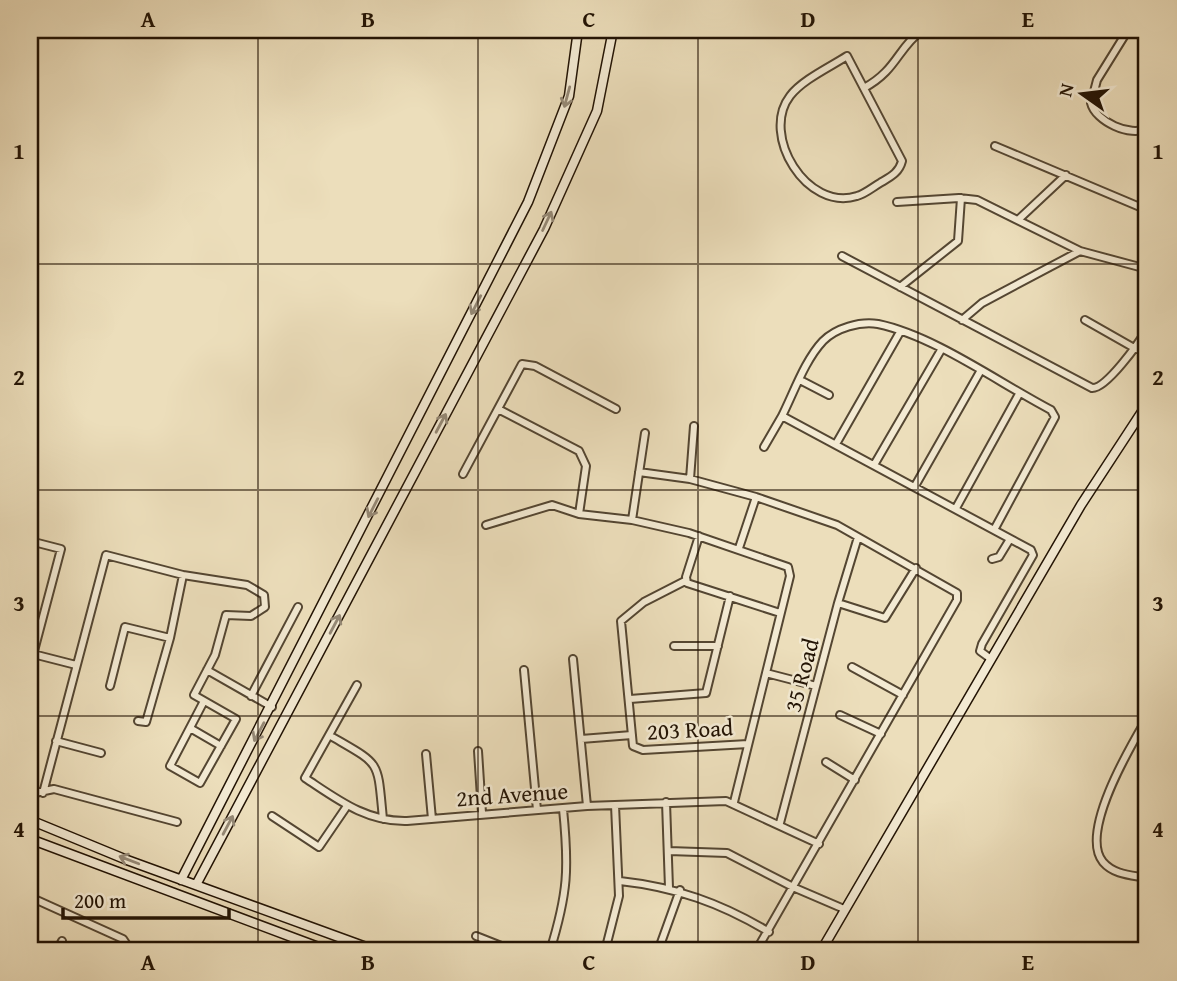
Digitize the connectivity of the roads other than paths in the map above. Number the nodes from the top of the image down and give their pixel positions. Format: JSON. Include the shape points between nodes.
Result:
{"nodes":[{"id":1,"x":578,"y":30,"type":"edge"},
{"id":2,"x":612,"y":30,"type":"edge"},
{"id":3,"x":1128,"y":30,"type":"edge"},
{"id":4,"x":917,"y":31,"type":"edge"},
{"id":5,"x":864,"y":88,"type":"junction"},
{"id":6,"x":1147,"y":128,"type":"edge"},
{"id":7,"x":995,"y":146,"type":"dead end"},
{"id":8,"x":1066,"y":175,"type":"junction"},
{"id":9,"x":961,"y":198,"type":"junction"},
{"id":10,"x":897,"y":202,"type":"dead end"},
{"id":11,"x":1147,"y":210,"type":"edge"},
{"id":12,"x":1018,"y":219,"type":"junction"},
{"id":13,"x":1080,"y":251,"type":"junction"},
{"id":14,"x":842,"y":256,"type":"dead end"},
{"id":15,"x":1147,"y":270,"type":"edge"},
{"id":16,"x":900,"y":287,"type":"junction"},
{"id":17,"x":962,"y":320,"type":"junction"},
{"id":18,"x":1084,"y":320,"type":"dead end"},
{"id":19,"x":1147,"y":330,"type":"edge"},
{"id":20,"x":900,"y":332,"type":"junction"},
{"id":21,"x":1136,"y":349,"type":"junction"},
{"id":22,"x":942,"y":350,"type":"junction"},
{"id":23,"x":981,"y":370,"type":"junction"},
{"id":24,"x":800,"y":380,"type":"junction"},
{"id":25,"x":1019,"y":394,"type":"junction"},
{"id":26,"x":829,"y":395,"type":"dead end"},
{"id":27,"x":1147,"y":404,"type":"edge"},
{"id":28,"x":498,"y":409,"type":"junction"},
{"id":29,"x":616,"y":409,"type":"dead end"},
{"id":30,"x":782,"y":416,"type":"junction"},
{"id":31,"x":694,"y":426,"type":"dead end"},
{"id":32,"x":645,"y":433,"type":"dead end"},
{"id":33,"x":836,"y":444,"type":"junction"},
{"id":34,"x":764,"y":447,"type":"dead end"},
{"id":35,"x":874,"y":465,"type":"junction"},
{"id":36,"x":639,"y":472,"type":"junction"},
{"id":37,"x":463,"y":474,"type":"dead end"},
{"id":38,"x":690,"y":479,"type":"junction"},
{"id":39,"x":915,"y":486,"type":"junction"},
{"id":40,"x":756,"y":497,"type":"junction"},
{"id":41,"x":956,"y":508,"type":"junction"},
{"id":42,"x":579,"y":514,"type":"junction"},
{"id":43,"x":632,"y":520,"type":"junction"},
{"id":44,"x":486,"y":525,"type":"dead end"},
{"id":45,"x":994,"y":530,"type":"junction"},
{"id":46,"x":699,"y":536,"type":"junction"},
{"id":47,"x":858,"y":537,"type":"junction"},
{"id":48,"x":1010,"y":539,"type":"junction"},
{"id":49,"x":30,"y":541,"type":"edge"},
{"id":50,"x":739,"y":548,"type":"junction"},
{"id":51,"x":992,"y":559,"type":"dead end"},
{"id":52,"x":916,"y":568,"type":"junction"},
{"id":53,"x":183,"y":575,"type":"junction"},
{"id":54,"x":685,"y":581,"type":"junction"},
{"id":55,"x":730,"y":596,"type":"junction"},
{"id":56,"x":838,"y":603,"type":"junction"},
{"id":57,"x":298,"y":607,"type":"dead end"},
{"id":58,"x":780,"y":613,"type":"junction"},
{"id":59,"x":170,"y":638,"type":"junction"},
{"id":60,"x":674,"y":646,"type":"dead end"},
{"id":61,"x":718,"y":646,"type":"junction"},
{"id":62,"x":33,"y":654,"type":"junction"},
{"id":63,"x":573,"y":659,"type":"dead end"},
{"id":64,"x":991,"y":659,"type":"junction"},
{"id":65,"x":76,"y":665,"type":"junction"},
{"id":66,"x":30,"y":666,"type":"edge"},
{"id":67,"x":852,"y":667,"type":"dead end"},
{"id":68,"x":207,"y":670,"type":"junction"},
{"id":69,"x":524,"y":670,"type":"dead end"},
{"id":70,"x":766,"y":673,"type":"junction"},
{"id":71,"x":357,"y":685,"type":"dead end"},
{"id":72,"x":110,"y":686,"type":"dead end"},
{"id":73,"x":816,"y":686,"type":"junction"},
{"id":74,"x":903,"y":695,"type":"junction"},
{"id":75,"x":251,"y":696,"type":"junction"},
{"id":76,"x":630,"y":699,"type":"junction"},
{"id":77,"x":204,"y":701,"type":"junction"},
{"id":78,"x":272,"y":707,"type":"junction"},
{"id":79,"x":840,"y":715,"type":"dead end"},
{"id":80,"x":1147,"y":718,"type":"edge"},
{"id":81,"x":138,"y":722,"type":"dead end"},
{"id":82,"x":190,"y":728,"type":"junction"},
{"id":83,"x":881,"y":734,"type":"junction"},
{"id":84,"x":632,"y":735,"type":"junction"},
{"id":85,"x":329,"y":736,"type":"junction"},
{"id":86,"x":581,"y":738,"type":"junction"},
{"id":87,"x":56,"y":741,"type":"junction"},
{"id":88,"x":748,"y":744,"type":"junction"},
{"id":89,"x":222,"y":746,"type":"junction"},
{"id":90,"x":478,"y":751,"type":"dead end"},
{"id":91,"x":101,"y":753,"type":"dead end"},
{"id":92,"x":426,"y":754,"type":"dead end"},
{"id":93,"x":826,"y":762,"type":"dead end"},
{"id":94,"x":855,"y":780,"type":"junction"},
{"id":95,"x":43,"y":793,"type":"junction"},
{"id":96,"x":30,"y":794,"type":"edge"},
{"id":97,"x":666,"y":802,"type":"junction"},
{"id":98,"x":734,"y":802,"type":"junction"},
{"id":99,"x":615,"y":805,"type":"junction"},
{"id":100,"x":347,"y":806,"type":"junction"},
{"id":101,"x":587,"y":806,"type":"junction"},
{"id":102,"x":563,"y":808,"type":"junction"},
{"id":103,"x":537,"y":810,"type":"junction"},
{"id":104,"x":482,"y":813,"type":"junction"},
{"id":105,"x":272,"y":816,"type":"dead end"},
{"id":106,"x":432,"y":818,"type":"junction"},
{"id":107,"x":30,"y":820,"type":"edge"},
{"id":108,"x":383,"y":820,"type":"junction"},
{"id":109,"x":177,"y":822,"type":"dead end"},
{"id":110,"x":780,"y":823,"type":"junction"},
{"id":111,"x":30,"y":839,"type":"edge"},
{"id":112,"x":819,"y":844,"type":"junction"},
{"id":113,"x":669,"y":851,"type":"junction"},
{"id":114,"x":1147,"y":878,"type":"edge"},
{"id":115,"x":181,"y":880,"type":"junction"},
{"id":116,"x":620,"y":881,"type":"junction"},
{"id":117,"x":196,"y":885,"type":"junction"},
{"id":118,"x":669,"y":888,"type":"junction"},
{"id":119,"x":795,"y":888,"type":"junction"},
{"id":120,"x":680,"y":890,"type":"junction"},
{"id":121,"x":30,"y":897,"type":"edge"},
{"id":122,"x":844,"y":908,"type":"junction"},
{"id":123,"x":769,"y":932,"type":"junction"},
{"id":124,"x":475,"y":936,"type":"dead end"},
{"id":125,"x":62,"y":941,"type":"dead end"},
{"id":126,"x":57,"y":951,"type":"edge"},
{"id":127,"x":131,"y":951,"type":"edge"},
{"id":128,"x":328,"y":951,"type":"edge"},
{"id":129,"x":377,"y":951,"type":"edge"},
{"id":130,"x":514,"y":951,"type":"edge"},
{"id":131,"x":550,"y":951,"type":"edge"},
{"id":132,"x":605,"y":951,"type":"edge"},
{"id":133,"x":658,"y":951,"type":"edge"},
{"id":134,"x":756,"y":951,"type":"edge"},
{"id":135,"x":821,"y":951,"type":"edge"}],
"edges":[{"from":1,"to":78,"type":"street","one_way":true,"via":[[569,96],[528,202]]},
{"from":117,"to":2,"type":"street","one_way":true,"via":[[544,229],[597,111]]},
{"from":3,"to":6,"type":"street","via":[[1097,80],[1091,103],[1098,116],[1116,126],[1132,132]]},
{"from":4,"to":5,"type":"street","via":[[891,71]]},
{"from":5,"to":5,"type":"street","via":[[847,56],[790,95],[779,123],[782,142],[803,180],[827,196],[856,197],[901,166],[901,156]]},
{"from":7,"to":8,"type":"street"},
{"from":8,"to":11,"type":"street"},
{"from":8,"to":12,"type":"street"},
{"from":9,"to":10,"type":"street"},
{"from":9,"to":12,"type":"street","via":[[977,200]]},
{"from":9,"to":16,"type":"street","via":[[958,241]]},
{"from":12,"to":13,"type":"street"},
{"from":13,"to":15,"type":"street"},
{"from":13,"to":17,"type":"street","via":[[982,303]]},
{"from":14,"to":16,"type":"street"},
{"from":16,"to":17,"type":"street"},
{"from":17,"to":21,"type":"street","via":[[1092,388],[1102,386]]},
{"from":18,"to":21,"type":"street"},
{"from":19,"to":21,"type":"street"},
{"from":20,"to":22,"type":"street"},
{"from":20,"to":24,"type":"street","via":[[877,324],[842,329],[823,341]]},
{"from":20,"to":33,"type":"street"},
{"from":22,"to":23,"type":"street"},
{"from":22,"to":35,"type":"street"},
{"from":23,"to":25,"type":"street"},
{"from":23,"to":39,"type":"street"},
{"from":24,"to":26,"type":"street"},
{"from":24,"to":30,"type":"street"},
{"from":25,"to":41,"type":"street"},
{"from":25,"to":45,"type":"street","via":[[1051,410],[1055,417]]},
{"from":27,"to":64,"type":"street","via":[[1081,505]]},
{"from":28,"to":29,"type":"street","via":[[519,368],[527,363]]},
{"from":28,"to":37,"type":"street"},
{"from":28,"to":42,"type":"street","via":[[579,451],[586,466]]},
{"from":30,"to":33,"type":"street"},
{"from":30,"to":34,"type":"street"},
{"from":31,"to":38,"type":"street"},
{"from":32,"to":36,"type":"street"},
{"from":33,"to":35,"type":"street"},
{"from":35,"to":39,"type":"street"},
{"from":36,"to":38,"type":"street"},
{"from":36,"to":43,"type":"street"},
{"from":38,"to":40,"type":"street"},
{"from":39,"to":41,"type":"street"},
{"from":40,"to":47,"type":"street","via":[[837,525]]},
{"from":40,"to":50,"type":"street"},
{"from":41,"to":45,"type":"street"},
{"from":42,"to":43,"type":"street"},
{"from":42,"to":44,"type":"street","via":[[545,506]]},
{"from":43,"to":46,"type":"street"},
{"from":45,"to":48,"type":"street"},
{"from":46,"to":50,"type":"street"},
{"from":46,"to":54,"type":"street"},
{"from":47,"to":52,"type":"street"},
{"from":47,"to":56,"type":"street","name":"35 Road"},
{"from":48,"to":51,"type":"street"},
{"from":48,"to":64,"type":"street","via":[[1033,555],[982,644],[981,651]]},
{"from":49,"to":62,"type":"street","via":[[61,549]]},
{"from":50,"to":58,"type":"street","via":[[788,567],[790,576]]},
{"from":52,"to":56,"type":"street","via":[[885,618]]},
{"from":52,"to":74,"type":"street","via":[[958,597]]},
{"from":53,"to":59,"type":"street"},
{"from":53,"to":65,"type":"street","via":[[106,555]]},
{"from":53,"to":68,"type":"street","via":[[247,585],[267,602],[251,616],[226,615]]},
{"from":54,"to":55,"type":"street"},
{"from":54,"to":76,"type":"street","via":[[644,602],[621,621]]},
{"from":55,"to":58,"type":"street"},
{"from":55,"to":61,"type":"street"},
{"from":56,"to":73,"type":"street","name":"35 Road"},
{"from":57,"to":75,"type":"street"},
{"from":58,"to":70,"type":"street"},
{"from":59,"to":72,"type":"street","via":[[125,627]]},
{"from":59,"to":81,"type":"street","via":[[146,722]]},
{"from":60,"to":61,"type":"street"},
{"from":61,"to":76,"type":"street","via":[[706,693]]},
{"from":62,"to":65,"type":"street"},
{"from":62,"to":66,"type":"street"},
{"from":63,"to":86,"type":"street"},
{"from":64,"to":122,"type":"street"},
{"from":65,"to":87,"type":"street"},
{"from":67,"to":74,"type":"street"},
{"from":68,"to":75,"type":"street"},
{"from":68,"to":77,"type":"street","via":[[194,695]]},
{"from":69,"to":103,"type":"street"},
{"from":70,"to":73,"type":"street"},
{"from":70,"to":88,"type":"street"},
{"from":71,"to":85,"type":"street"},
{"from":73,"to":110,"type":"street","name":"35 Road"},
{"from":74,"to":83,"type":"street"},
{"from":75,"to":78,"type":"street"},
{"from":76,"to":84,"type":"street"},
{"from":77,"to":82,"type":"street"},
{"from":77,"to":89,"type":"street","via":[[236,719]]},
{"from":78,"to":115,"type":"street","one_way":true},
{"from":79,"to":83,"type":"street"},
{"from":80,"to":114,"type":"street","via":[[1108,795],[1094,842],[1111,870]]},
{"from":82,"to":89,"type":"street"},
{"from":82,"to":89,"type":"street","via":[[170,766],[200,783]]},
{"from":83,"to":94,"type":"street"},
{"from":84,"to":86,"type":"street"},
{"from":84,"to":88,"type":"street","name":"203 Road","via":[[635,749]]},
{"from":85,"to":100,"type":"street","name":"2nd Avenue","via":[[305,778]]},
{"from":85,"to":108,"type":"street","via":[[377,767]]},
{"from":86,"to":101,"type":"street"},
{"from":87,"to":91,"type":"street"},
{"from":87,"to":95,"type":"street"},
{"from":88,"to":98,"type":"street"},
{"from":90,"to":104,"type":"street"},
{"from":92,"to":106,"type":"street"},
{"from":93,"to":94,"type":"street"},
{"from":94,"to":112,"type":"street"},
{"from":95,"to":96,"type":"street"},
{"from":95,"to":109,"type":"street","via":[[54,789]]},
{"from":97,"to":98,"type":"street","name":"2nd Avenue"},
{"from":97,"to":99,"type":"street","name":"2nd Avenue"},
{"from":97,"to":113,"type":"street"},
{"from":98,"to":110,"type":"street","name":"2nd Avenue"},
{"from":99,"to":101,"type":"street","name":"2nd Avenue"},
{"from":99,"to":116,"type":"street"},
{"from":100,"to":105,"type":"street","via":[[319,847]]},
{"from":100,"to":108,"type":"street","name":"2nd Avenue"},
{"from":101,"to":102,"type":"street","name":"2nd Avenue"},
{"from":102,"to":103,"type":"street","name":"2nd Avenue"},
{"from":102,"to":131,"type":"street","via":[[569,868]]},
{"from":103,"to":104,"type":"street","name":"2nd Avenue"},
{"from":104,"to":106,"type":"street","name":"2nd Avenue"},
{"from":106,"to":108,"type":"street","name":"2nd Avenue"},
{"from":115,"to":107,"type":"street","one_way":true},
{"from":110,"to":112,"type":"street","name":"2nd Avenue"},
{"from":111,"to":128,"type":"street"},
{"from":112,"to":119,"type":"street"},
{"from":113,"to":118,"type":"street"},
{"from":113,"to":119,"type":"street","via":[[727,853]]},
{"from":115,"to":117,"type":"street"},
{"from":116,"to":118,"type":"street"},
{"from":116,"to":132,"type":"street","via":[[617,914]]},
{"from":117,"to":129,"type":"street"},
{"from":118,"to":120,"type":"street"},
{"from":119,"to":122,"type":"street"},
{"from":119,"to":123,"type":"street"},
{"from":120,"to":123,"type":"street"},
{"from":120,"to":133,"type":"street"},
{"from":121,"to":127,"type":"street","via":[[123,939]]},
{"from":122,"to":135,"type":"street"},
{"from":123,"to":134,"type":"street"},
{"from":124,"to":130,"type":"street"},
{"from":125,"to":126,"type":"street"}]}
